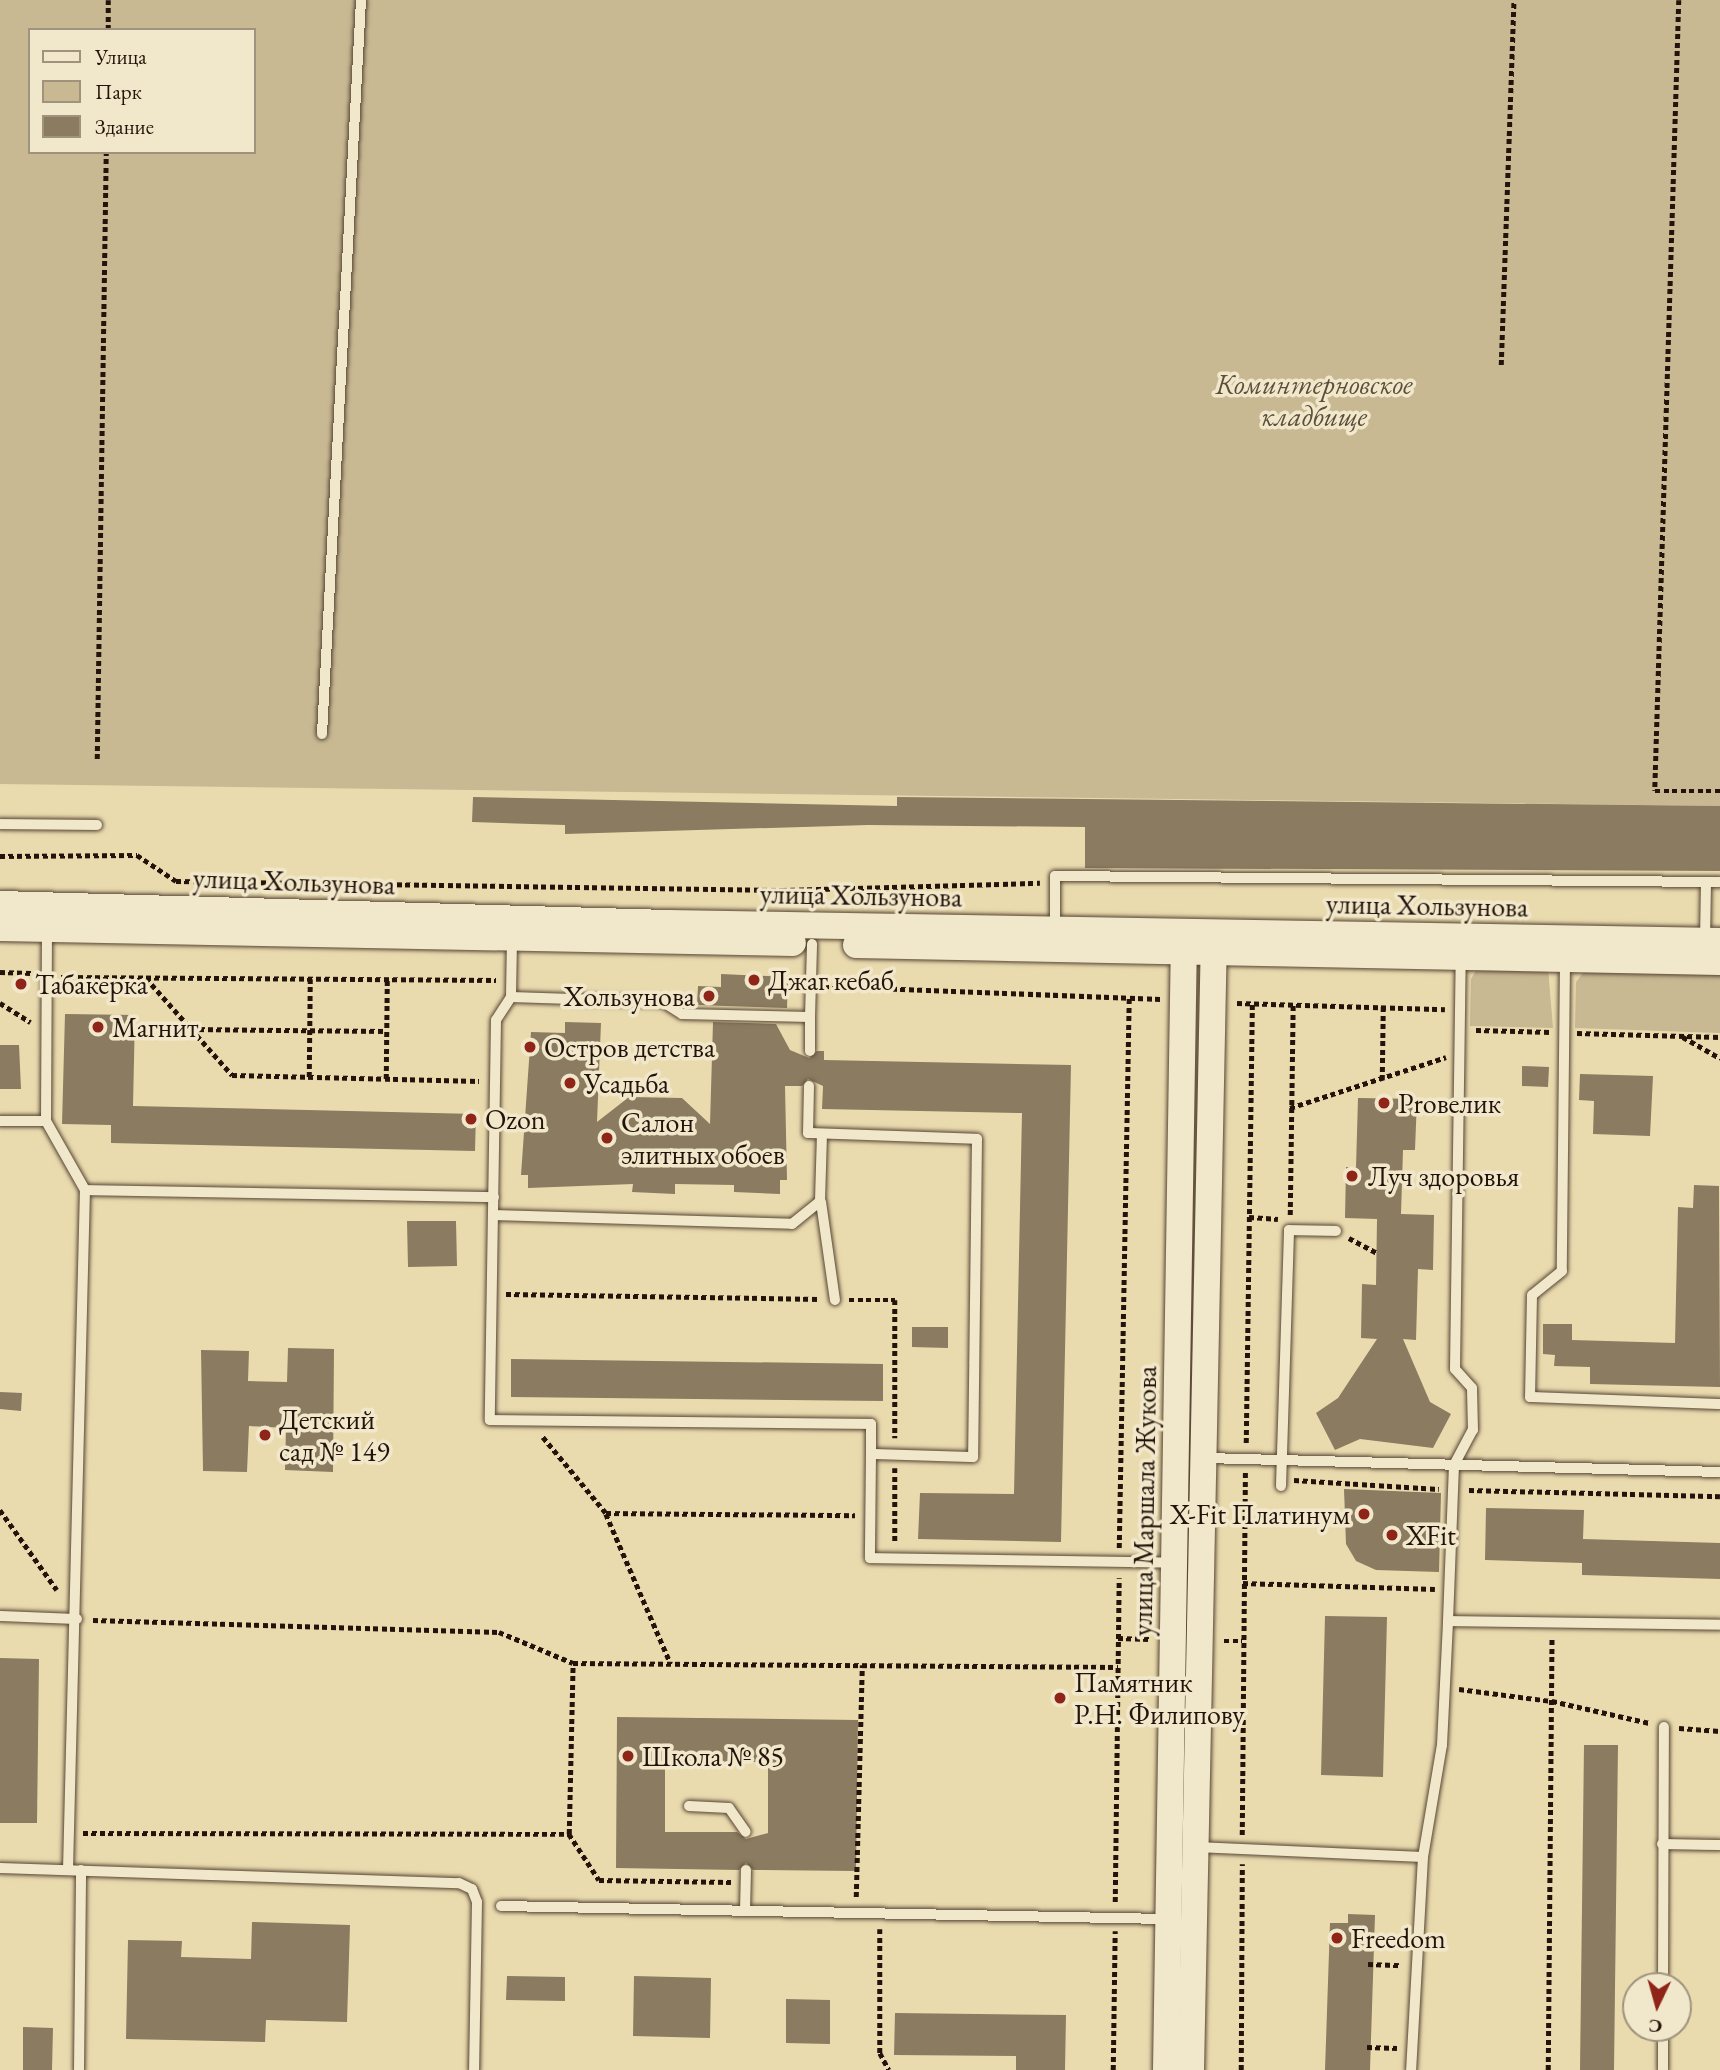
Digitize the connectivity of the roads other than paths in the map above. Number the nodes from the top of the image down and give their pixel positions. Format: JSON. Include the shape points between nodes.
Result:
{"nodes":[{"id":1,"x":361,"y":0,"type":"edge"},
{"id":2,"x":322,"y":734,"type":"dead end"},
{"id":3,"x":0,"y":824,"type":"edge"},
{"id":4,"x":97,"y":825,"type":"dead end"},
{"id":5,"x":1706,"y":882,"type":"junction"},
{"id":6,"x":1720,"y":882,"type":"edge"},
{"id":7,"x":0,"y":904,"type":"edge"},
{"id":8,"x":0,"y":929,"type":"edge"},
{"id":9,"x":47,"y":929,"type":"junction"},
{"id":10,"x":1055,"y":931,"type":"junction"},
{"id":11,"x":512,"y":937,"type":"junction"},
{"id":12,"x":1712,"y":940,"type":"edge"},
{"id":13,"x":1184,"y":943,"type":"junction"},
{"id":14,"x":811,"y":944,"type":"junction"},
{"id":15,"x":1214,"y":944,"type":"junction"},
{"id":16,"x":1564,"y":949,"type":"junction"},
{"id":17,"x":1461,"y":958,"type":"junction"},
{"id":18,"x":1720,"y":962,"type":"edge"},
{"id":19,"x":511,"y":997,"type":"junction"},
{"id":20,"x":810,"y":1017,"type":"junction"},
{"id":21,"x":810,"y":1051,"type":"dead end"},
{"id":22,"x":809,"y":1086,"type":"dead end"},
{"id":23,"x":0,"y":1121,"type":"edge"},
{"id":24,"x":46,"y":1121,"type":"junction"},
{"id":25,"x":822,"y":1134,"type":"junction"},
{"id":26,"x":85,"y":1190,"type":"junction"},
{"id":27,"x":494,"y":1197,"type":"junction"},
{"id":28,"x":820,"y":1201,"type":"junction"},
{"id":29,"x":493,"y":1214,"type":"junction"},
{"id":30,"x":1336,"y":1231,"type":"road end"},
{"id":31,"x":835,"y":1300,"type":"road end"},
{"id":32,"x":1720,"y":1404,"type":"edge"},
{"id":33,"x":871,"y":1454,"type":"junction"},
{"id":34,"x":1205,"y":1458,"type":"junction"},
{"id":35,"x":1282,"y":1460,"type":"junction"},
{"id":36,"x":1454,"y":1465,"type":"junction"},
{"id":37,"x":1720,"y":1472,"type":"edge"},
{"id":38,"x":1282,"y":1482,"type":"road end"},
{"id":39,"x":1174,"y":1563,"type":"junction"},
{"id":40,"x":0,"y":1616,"type":"edge"},
{"id":41,"x":77,"y":1619,"type":"junction"},
{"id":42,"x":1448,"y":1621,"type":"junction"},
{"id":43,"x":1720,"y":1625,"type":"edge"},
{"id":44,"x":1664,"y":1727,"type":"road end"},
{"id":45,"x":689,"y":1806,"type":"dead end"},
{"id":46,"x":746,"y":1832,"type":"dead end"},
{"id":47,"x":1662,"y":1844,"type":"junction"},
{"id":48,"x":1720,"y":1845,"type":"edge"},
{"id":49,"x":1182,"y":1846,"type":"junction"},
{"id":50,"x":1423,"y":1857,"type":"junction"},
{"id":51,"x":0,"y":1868,"type":"edge"},
{"id":52,"x":68,"y":1870,"type":"junction"},
{"id":53,"x":81,"y":1870,"type":"junction"},
{"id":54,"x":746,"y":1870,"type":"dead end"},
{"id":55,"x":501,"y":1906,"type":"dead end"},
{"id":56,"x":745,"y":1910,"type":"junction"},
{"id":57,"x":1168,"y":1919,"type":"junction"},
{"id":58,"x":1663,"y":1972,"type":"edge"},
{"id":59,"x":1663,"y":2042,"type":"edge"},
{"id":60,"x":79,"y":2070,"type":"edge"},
{"id":61,"x":474,"y":2070,"type":"edge"},
{"id":62,"x":1166,"y":2070,"type":"edge"},
{"id":63,"x":1191,"y":2070,"type":"edge"},
{"id":64,"x":1411,"y":2070,"type":"edge"},
{"id":65,"x":1663,"y":2070,"type":"edge"}],
"edges":[{"from":1,"to":2,"type":"lane"},
{"from":3,"to":4,"type":"lane"},
{"from":5,"to":6,"type":"lane"},
{"from":5,"to":10,"type":"lane","via":[[1055,876]]},
{"from":5,"to":12,"type":"lane"},
{"from":7,"to":10,"type":"main road","name":"улица Хользунова"},
{"from":8,"to":9,"type":"main road","name":"улица Хользунова"},
{"from":9,"to":11,"type":"main road","name":"улица Хользунова"},
{"from":9,"to":24,"type":"lane"},
{"from":10,"to":13,"type":"main road","name":"улица Хользунова"},
{"from":11,"to":14,"type":"main road","name":"улица Хользунова"},
{"from":11,"to":19,"type":"lane"},
{"from":12,"to":16,"type":"main road","name":"улица Хользунова"},
{"from":13,"to":14,"type":"main road","name":"улица Хользунова"},
{"from":13,"to":15,"type":"main road","name":"улица Хользунова"},
{"from":13,"to":39,"type":"main road","name":"улица Маршала Жукова"},
{"from":14,"to":20,"type":"lane"},
{"from":15,"to":16,"type":"main road","name":"улица Хользунова"},
{"from":15,"to":17,"type":"main road","name":"улица Хользунова"},
{"from":15,"to":34,"type":"main road","name":"улица Маршала Жукова"},
{"from":16,"to":17,"type":"main road","name":"улица Хользунова"},
{"from":16,"to":18,"type":"main road","name":"улица Хользунова"},
{"from":16,"to":32,"type":"lane","via":[[1562,1270],[1532,1295],[1530,1397]]},
{"from":17,"to":36,"type":"lane","via":[[1455,1369],[1472,1388],[1473,1430]]},
{"from":19,"to":20,"type":"lane","via":[[663,1002],[682,1014]]},
{"from":19,"to":27,"type":"lane","via":[[496,1020]]},
{"from":20,"to":21,"type":"lane"},
{"from":22,"to":25,"type":"lane","via":[[808,1133]]},
{"from":23,"to":24,"type":"lane"},
{"from":24,"to":26,"type":"lane"},
{"from":25,"to":28,"type":"lane"},
{"from":25,"to":33,"type":"lane","via":[[977,1139],[973,1457]]},
{"from":26,"to":27,"type":"lane"},
{"from":26,"to":41,"type":"lane"},
{"from":27,"to":29,"type":"lane"},
{"from":28,"to":29,"type":"lane","via":[[792,1224]]},
{"from":28,"to":31,"type":"lane"},
{"from":29,"to":33,"type":"lane","via":[[491,1420],[871,1424]]},
{"from":30,"to":35,"type":"lane","via":[[1289,1225]]},
{"from":33,"to":39,"type":"lane","via":[[870,1558]]},
{"from":34,"to":35,"type":"lane"},
{"from":34,"to":49,"type":"main road","name":"улица Маршала Жукова"},
{"from":35,"to":36,"type":"lane"},
{"from":35,"to":38,"type":"lane"},
{"from":36,"to":37,"type":"lane"},
{"from":36,"to":42,"type":"lane"},
{"from":39,"to":49,"type":"main road","name":"улица Маршала Жукова"},
{"from":40,"to":41,"type":"lane"},
{"from":41,"to":52,"type":"lane"},
{"from":42,"to":43,"type":"lane"},
{"from":42,"to":50,"type":"lane","via":[[1445,1688]]},
{"from":44,"to":47,"type":"lane"},
{"from":45,"to":46,"type":"lane","via":[[729,1808]]},
{"from":47,"to":48,"type":"lane"},
{"from":47,"to":58,"type":"lane"},
{"from":49,"to":50,"type":"lane"},
{"from":49,"to":57,"type":"main road","name":"улица Маршала Жукова"},
{"from":49,"to":63,"type":"main road","name":"улица Маршала Жукова"},
{"from":50,"to":64,"type":"lane","via":[[1413,1966]]},
{"from":51,"to":52,"type":"lane"},
{"from":52,"to":53,"type":"lane"},
{"from":53,"to":60,"type":"lane"},
{"from":53,"to":61,"type":"lane","via":[[459,1883],[472,1889]]},
{"from":54,"to":56,"type":"lane"},
{"from":55,"to":56,"type":"lane"},
{"from":56,"to":57,"type":"lane"},
{"from":57,"to":62,"type":"main road","name":"улица Маршала Жукова"},
{"from":59,"to":65,"type":"lane"}]}
